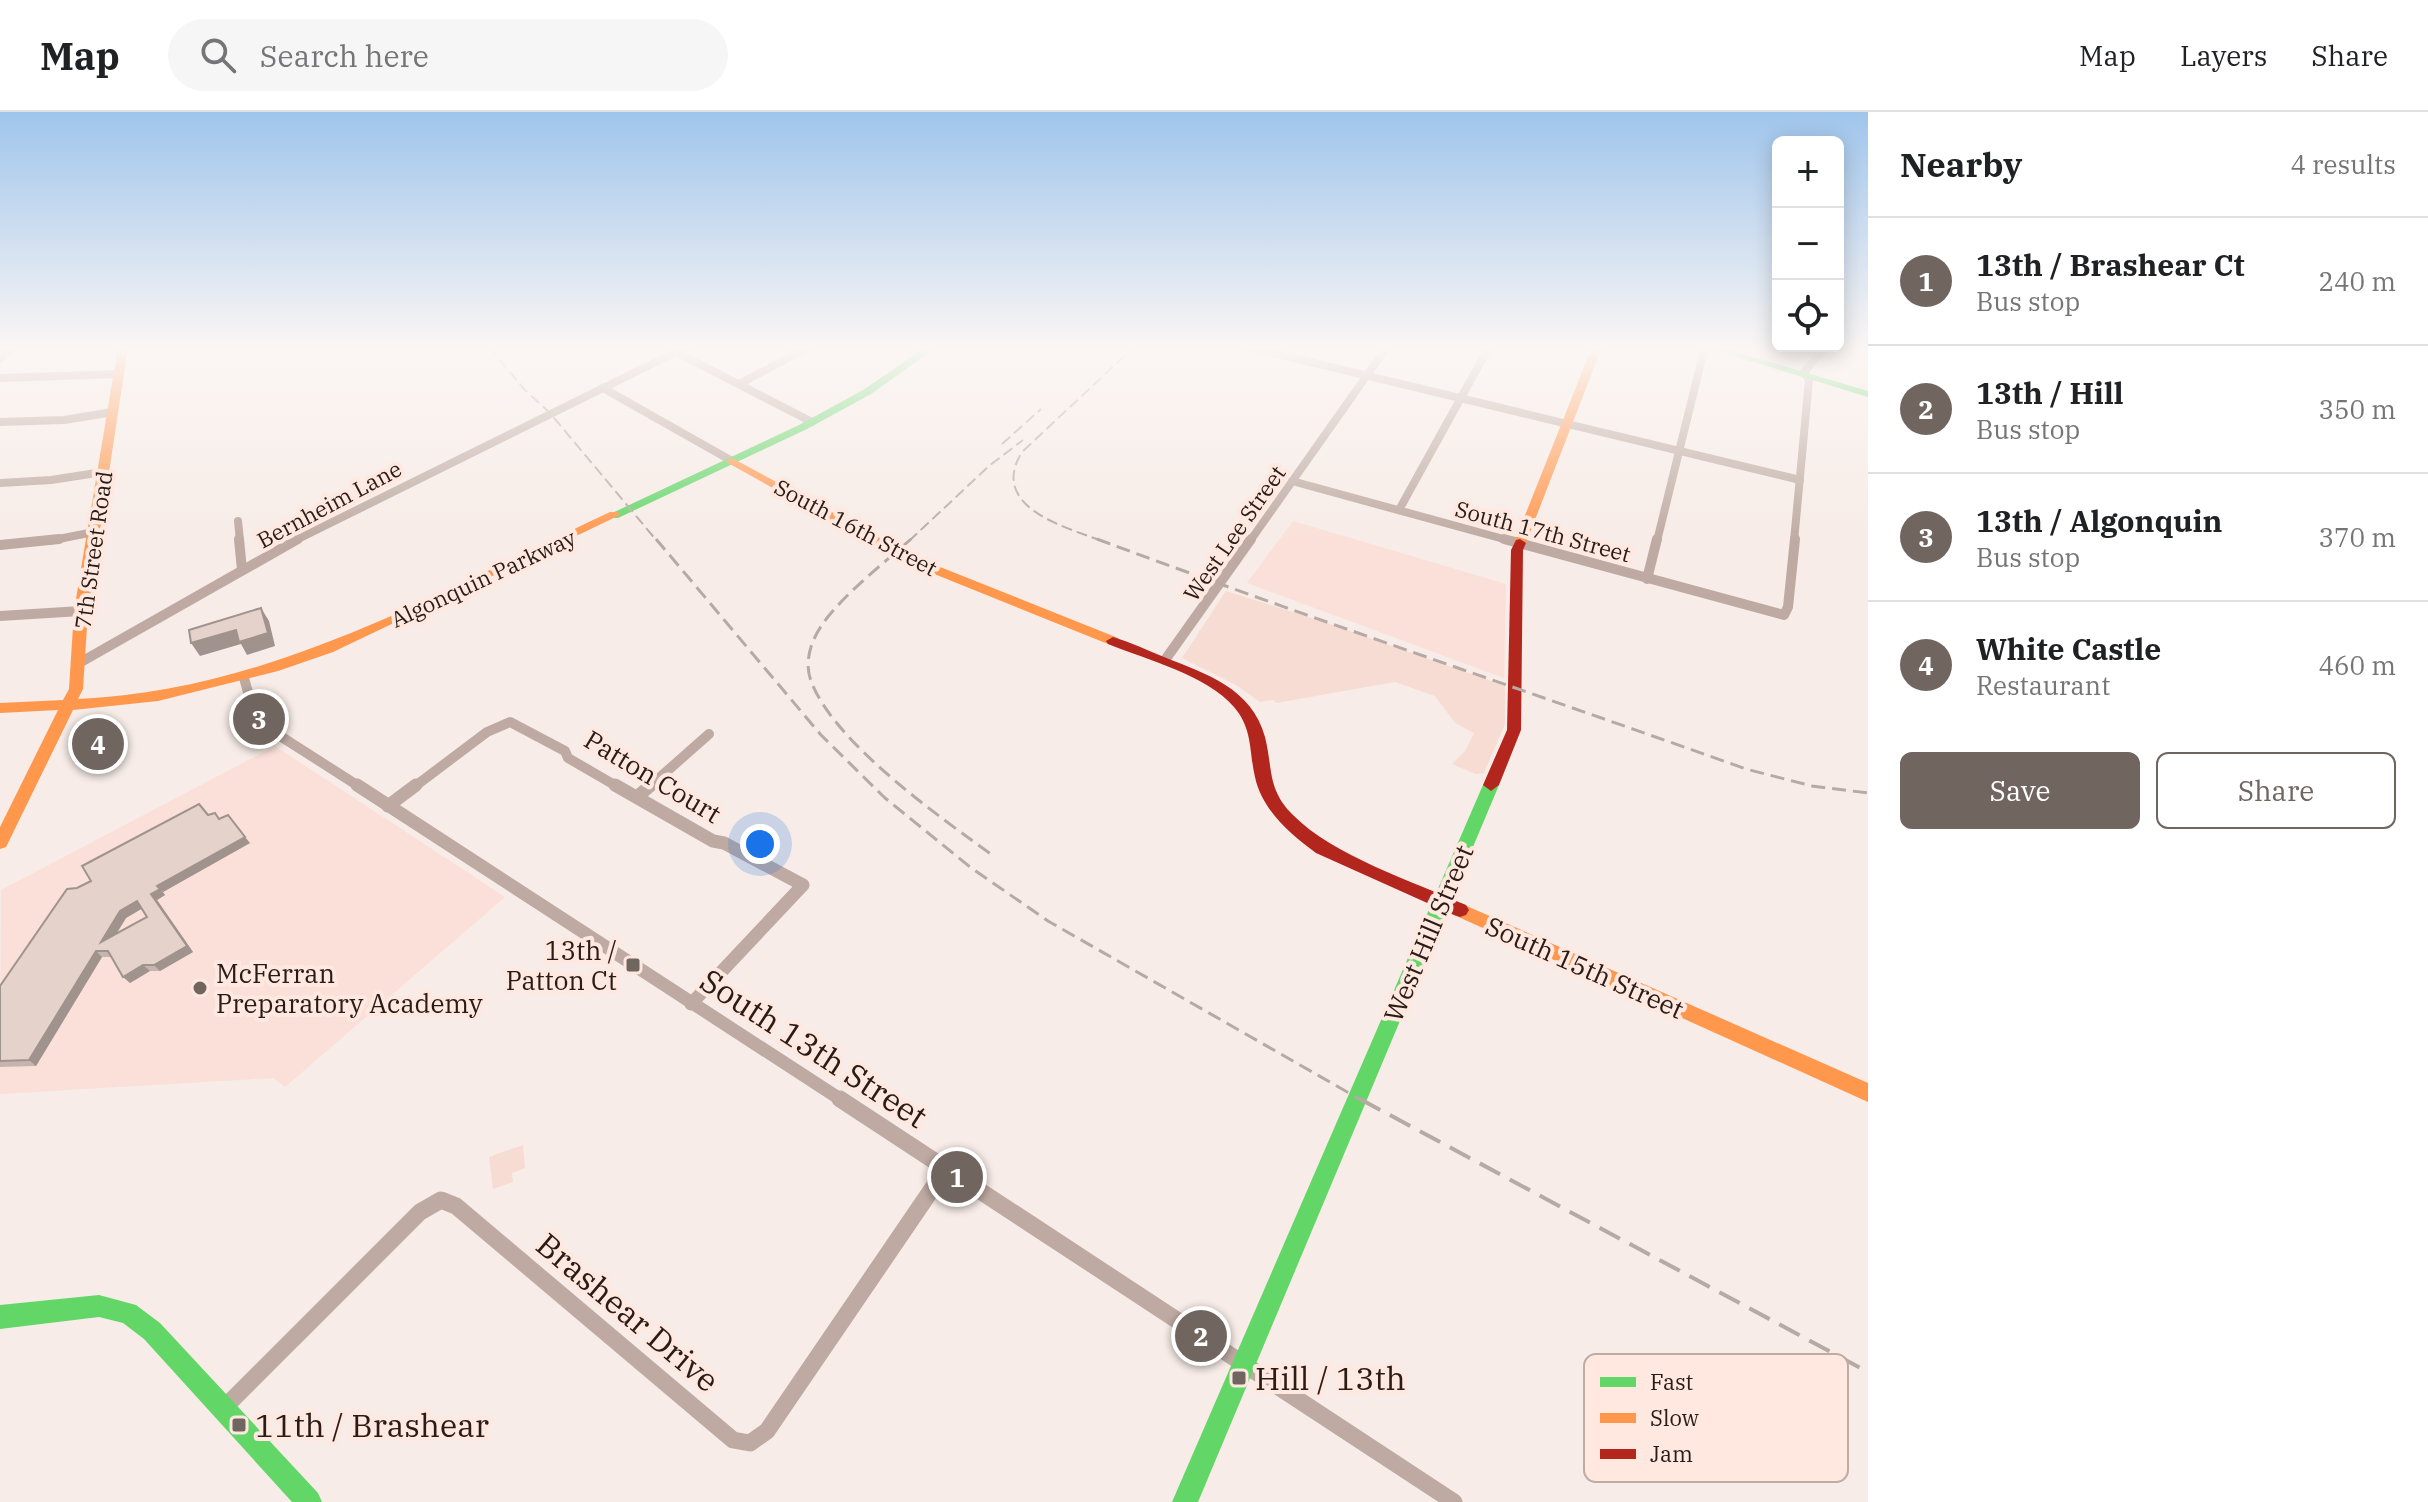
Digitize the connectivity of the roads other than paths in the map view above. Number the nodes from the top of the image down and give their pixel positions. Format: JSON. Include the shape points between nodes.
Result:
{"nodes":[{"id":1,"x":113,"y":412,"type":"joint"},
{"id":2,"x":554,"y":412,"type":"edge"},
{"id":3,"x":645,"y":412,"type":"edge"},
{"id":4,"x":793,"y":412,"type":"edge"},
{"id":5,"x":831,"y":412,"type":"edge"},
{"id":6,"x":1341,"y":412,"type":"edge"},
{"id":7,"x":1453,"y":412,"type":"edge"},
{"id":8,"x":1519,"y":412,"type":"edge"},
{"id":9,"x":1571,"y":412,"type":"edge"},
{"id":10,"x":1689,"y":412,"type":"edge"},
{"id":11,"x":1806,"y":412,"type":"edge"},
{"id":12,"x":0,"y":422,"type":"edge"},
{"id":13,"x":812,"y":422,"type":"junction"},
{"id":14,"x":1566,"y":423,"type":"junction"},
{"id":15,"x":1679,"y":451,"type":"junction"},
{"id":16,"x":732,"y":461,"type":"junction"},
{"id":17,"x":103,"y":472,"type":"junction"},
{"id":18,"x":1800,"y":480,"type":"junction"},
{"id":19,"x":1292,"y":481,"type":"junction"},
{"id":20,"x":0,"y":483,"type":"edge"},
{"id":21,"x":1399,"y":510,"type":"junction"},
{"id":22,"x":238,"y":521,"type":"dead end"},
{"id":23,"x":94,"y":532,"type":"junction"},
{"id":24,"x":1519,"y":544,"type":"junction"},
{"id":25,"x":0,"y":545,"type":"edge"},
{"id":26,"x":242,"y":570,"type":"junction"},
{"id":27,"x":1647,"y":579,"type":"junction"},
{"id":28,"x":81,"y":611,"type":"junction"},
{"id":29,"x":0,"y":616,"type":"edge"},
{"id":30,"x":1165,"y":660,"type":"junction"},
{"id":31,"x":81,"y":662,"type":"junction"},
{"id":32,"x":244,"y":678,"type":"junction"},
{"id":33,"x":69,"y":704,"type":"junction"},
{"id":34,"x":0,"y":708,"type":"edge"},
{"id":35,"x":709,"y":734,"type":"dead end"},
{"id":36,"x":637,"y":797,"type":"junction"},
{"id":37,"x":388,"y":806,"type":"junction"},
{"id":38,"x":0,"y":843,"type":"edge"},
{"id":39,"x":1441,"y":903,"type":"junction"},
{"id":40,"x":691,"y":1004,"type":"junction"},
{"id":41,"x":1868,"y":1093,"type":"edge"},
{"id":42,"x":945,"y":1170,"type":"junction"},
{"id":43,"x":0,"y":1317,"type":"edge"},
{"id":44,"x":1245,"y":1365,"type":"junction"},
{"id":45,"x":224,"y":1408,"type":"junction"},
{"id":46,"x":309,"y":1502,"type":"edge"},
{"id":47,"x":1185,"y":1502,"type":"edge"},
{"id":48,"x":1454,"y":1502,"type":"edge"}],
"edges":[{"from":1,"to":12,"type":"street"},
{"from":1,"to":17,"type":"street","name":"7th Street Road"},
{"from":2,"to":26,"type":"street","name":"Bernheim Lane"},
{"from":3,"to":16,"type":"street","name":"South 16th Street"},
{"from":4,"to":13,"type":"street"},
{"from":5,"to":13,"type":"street","name":"Algonquin Parkway"},
{"from":6,"to":19,"type":"street","name":"West Lee Street"},
{"from":7,"to":21,"type":"street"},
{"from":8,"to":14,"type":"street"},
{"from":9,"to":14,"type":"street","name":"West Hill Street"},
{"from":10,"to":15,"type":"street"},
{"from":11,"to":18,"type":"street"},
{"from":13,"to":16,"type":"street","name":"Algonquin Parkway"},
{"from":14,"to":15,"type":"street"},
{"from":14,"to":24,"type":"street","name":"West Hill Street"},
{"from":15,"to":18,"type":"street"},
{"from":15,"to":27,"type":"street"},
{"from":16,"to":30,"type":"street","name":"South 16th Street","via":[[903,556]]},
{"from":16,"to":32,"type":"street","name":"Algonquin Parkway","via":[[366,633]]},
{"from":17,"to":20,"type":"street"},
{"from":17,"to":23,"type":"street","name":"7th Street Road"},
{"from":18,"to":27,"type":"street","name":"South 17th Street","via":[[1784,615]]},
{"from":19,"to":21,"type":"street","name":"South 17th Street"},
{"from":19,"to":30,"type":"street","name":"West Lee Street"},
{"from":21,"to":24,"type":"street","name":"South 17th Street"},
{"from":22,"to":26,"type":"street"},
{"from":23,"to":25,"type":"street"},
{"from":23,"to":28,"type":"street","name":"7th Street Road"},
{"from":24,"to":27,"type":"street","name":"South 17th Street"},
{"from":24,"to":39,"type":"street","name":"West Hill Street","via":[[1515,726]]},
{"from":26,"to":31,"type":"street","name":"Bernheim Lane"},
{"from":28,"to":29,"type":"street"},
{"from":28,"to":31,"type":"street","name":"7th Street Road"},
{"from":30,"to":39,"type":"street","name":"South 15th Street","via":[[1218,684],[1244,709],[1257,734],[1269,794],[1301,833],[1341,858]]},
{"from":31,"to":33,"type":"street","name":"7th Street Road"},
{"from":32,"to":33,"type":"street","name":"Algonquin Parkway","via":[[131,700]]},
{"from":32,"to":37,"type":"street","name":"South 13th Street","via":[[250,704],[265,725]]},
{"from":33,"to":34,"type":"street","name":"Algonquin Parkway"},
{"from":33,"to":38,"type":"street","name":"7th Street Road"},
{"from":35,"to":36,"type":"street"},
{"from":36,"to":37,"type":"street","name":"Patton Court","via":[[510,722],[487,732]]},
{"from":36,"to":40,"type":"street","name":"Patton Court","via":[[803,885]]},
{"from":37,"to":40,"type":"street","name":"South 13th Street"},
{"from":39,"to":41,"type":"street","name":"South 15th Street"},
{"from":39,"to":44,"type":"street","name":"West Hill Street"},
{"from":40,"to":42,"type":"street","name":"South 13th Street"},
{"from":42,"to":44,"type":"street","name":"South 13th Street"},
{"from":42,"to":45,"type":"street","name":"Brashear Drive","via":[[767,1431],[750,1443],[733,1440],[456,1206],[441,1200],[420,1212]]},
{"from":43,"to":45,"type":"street","via":[[99,1306],[128,1313],[152,1331]]},
{"from":44,"to":47,"type":"street","name":"West Hill Street"},
{"from":44,"to":48,"type":"street","name":"South 13th Street"},
{"from":45,"to":46,"type":"street"}]}
